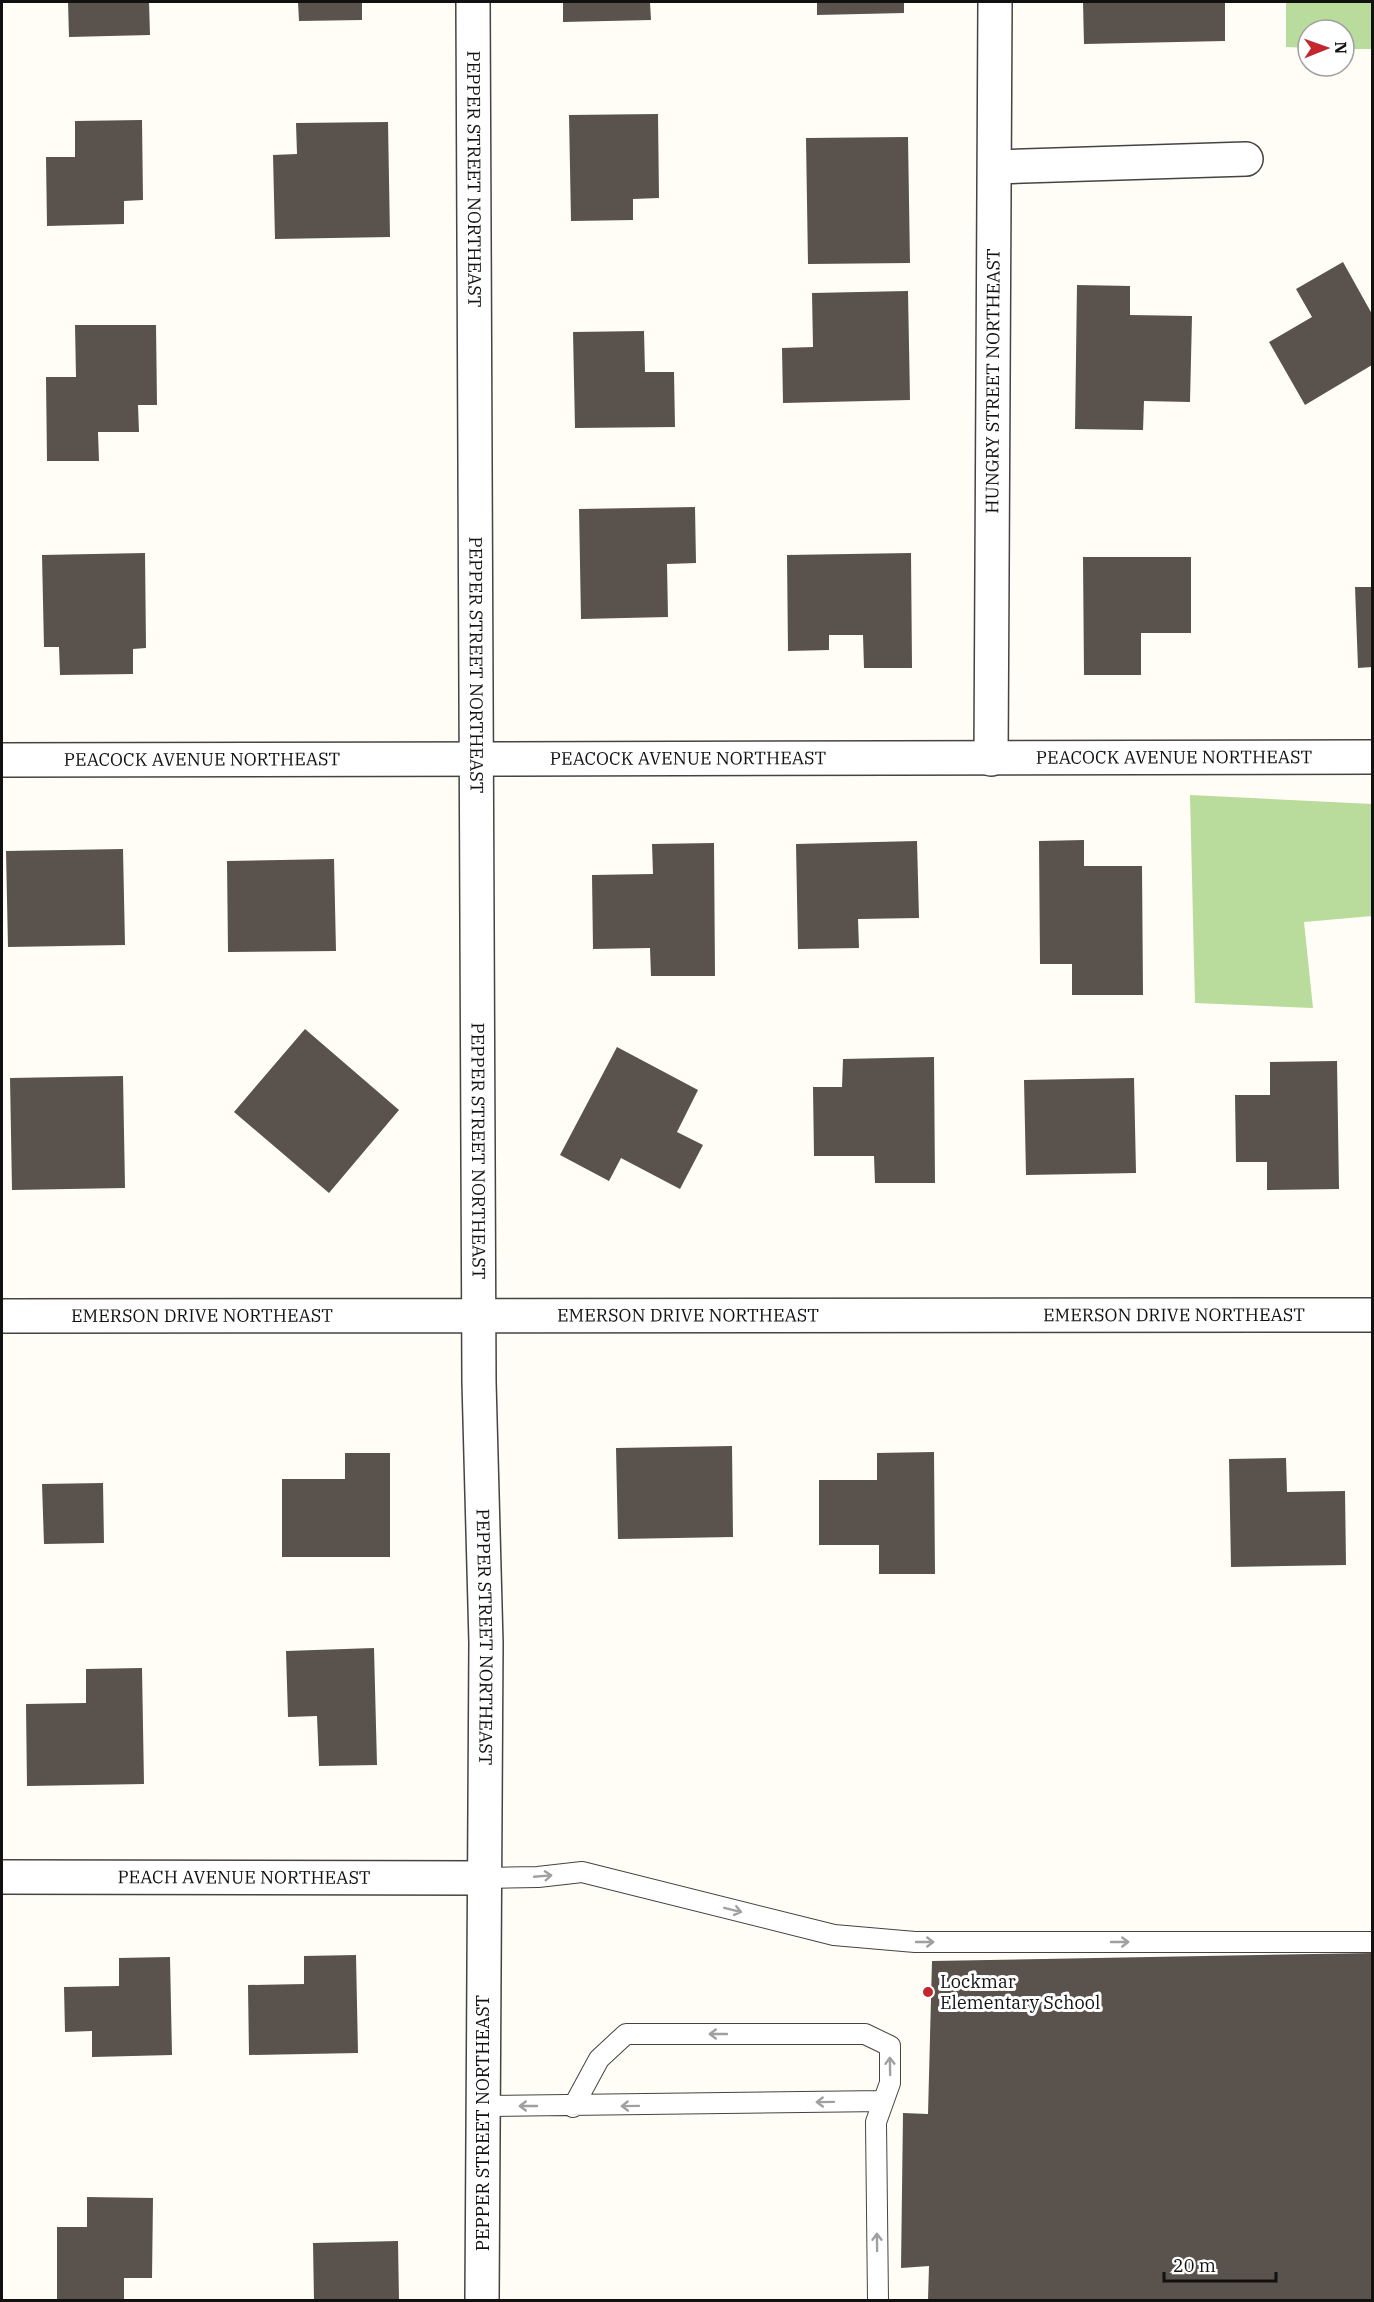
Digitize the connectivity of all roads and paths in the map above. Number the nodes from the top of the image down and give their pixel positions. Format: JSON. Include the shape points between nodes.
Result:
{"nodes":[{"id":1,"x":473,"y":2,"type":"edge"},
{"id":2,"x":996,"y":2,"type":"edge"},
{"id":3,"x":1246,"y":159,"type":"dead end"},
{"id":4,"x":996,"y":167,"type":"junction"},
{"id":5,"x":1372,"y":757,"type":"edge"},
{"id":6,"x":991,"y":759,"type":"junction"},
{"id":7,"x":2,"y":760,"type":"edge"},
{"id":8,"x":477,"y":760,"type":"junction"},
{"id":9,"x":1372,"y":1315,"type":"edge"},
{"id":10,"x":2,"y":1316,"type":"edge"},
{"id":11,"x":480,"y":1316,"type":"junction"},
{"id":12,"x":2,"y":1877,"type":"edge"},
{"id":13,"x":485,"y":1878,"type":"junction"},
{"id":14,"x":1372,"y":1942,"type":"edge"},
{"id":15,"x":883,"y":2101,"type":"junction"},
{"id":16,"x":483,"y":2106,"type":"junction"},
{"id":17,"x":573,"y":2107,"type":"junction"},
{"id":18,"x":482,"y":2301,"type":"edge"},
{"id":19,"x":878,"y":2301,"type":"edge"}],
"edges":[{"from":1,"to":8,"type":"street","name":"PEPPER STREET NORTHEAST"},
{"from":2,"to":4,"type":"street","name":"HUNGRY STREET NORTHEAST"},
{"from":3,"to":4,"type":"street"},
{"from":4,"to":6,"type":"street","name":"HUNGRY STREET NORTHEAST"},
{"from":5,"to":6,"type":"street","name":"PEACOCK AVENUE NORTHEAST"},
{"from":6,"to":8,"type":"street","name":"PEACOCK AVENUE NORTHEAST"},
{"from":7,"to":8,"type":"street","name":"PEACOCK AVENUE NORTHEAST"},
{"from":8,"to":11,"type":"street","name":"PEPPER STREET NORTHEAST"},
{"from":9,"to":11,"type":"street","name":"EMERSON DRIVE NORTHEAST"},
{"from":10,"to":11,"type":"street","name":"EMERSON DRIVE NORTHEAST"},
{"from":11,"to":13,"type":"street","name":"PEPPER STREET NORTHEAST","via":[[486,1643]]},
{"from":12,"to":13,"type":"street","name":"PEACH AVENUE NORTHEAST"},
{"from":13,"to":14,"type":"lane","one_way":true,"via":[[582,1872],[834,1935],[915,1942]]},
{"from":13,"to":16,"type":"street","name":"PEPPER STREET NORTHEAST"},
{"from":15,"to":17,"type":"lane","one_way":true},
{"from":15,"to":17,"type":"lane","one_way":true,"via":[[890,2083],[890,2046],[865,2034],[626,2034],[599,2059]]},
{"from":19,"to":15,"type":"lane","one_way":true,"via":[[876,2122]]},
{"from":17,"to":16,"type":"lane","one_way":true},
{"from":16,"to":18,"type":"street","name":"PEPPER STREET NORTHEAST"}]}
